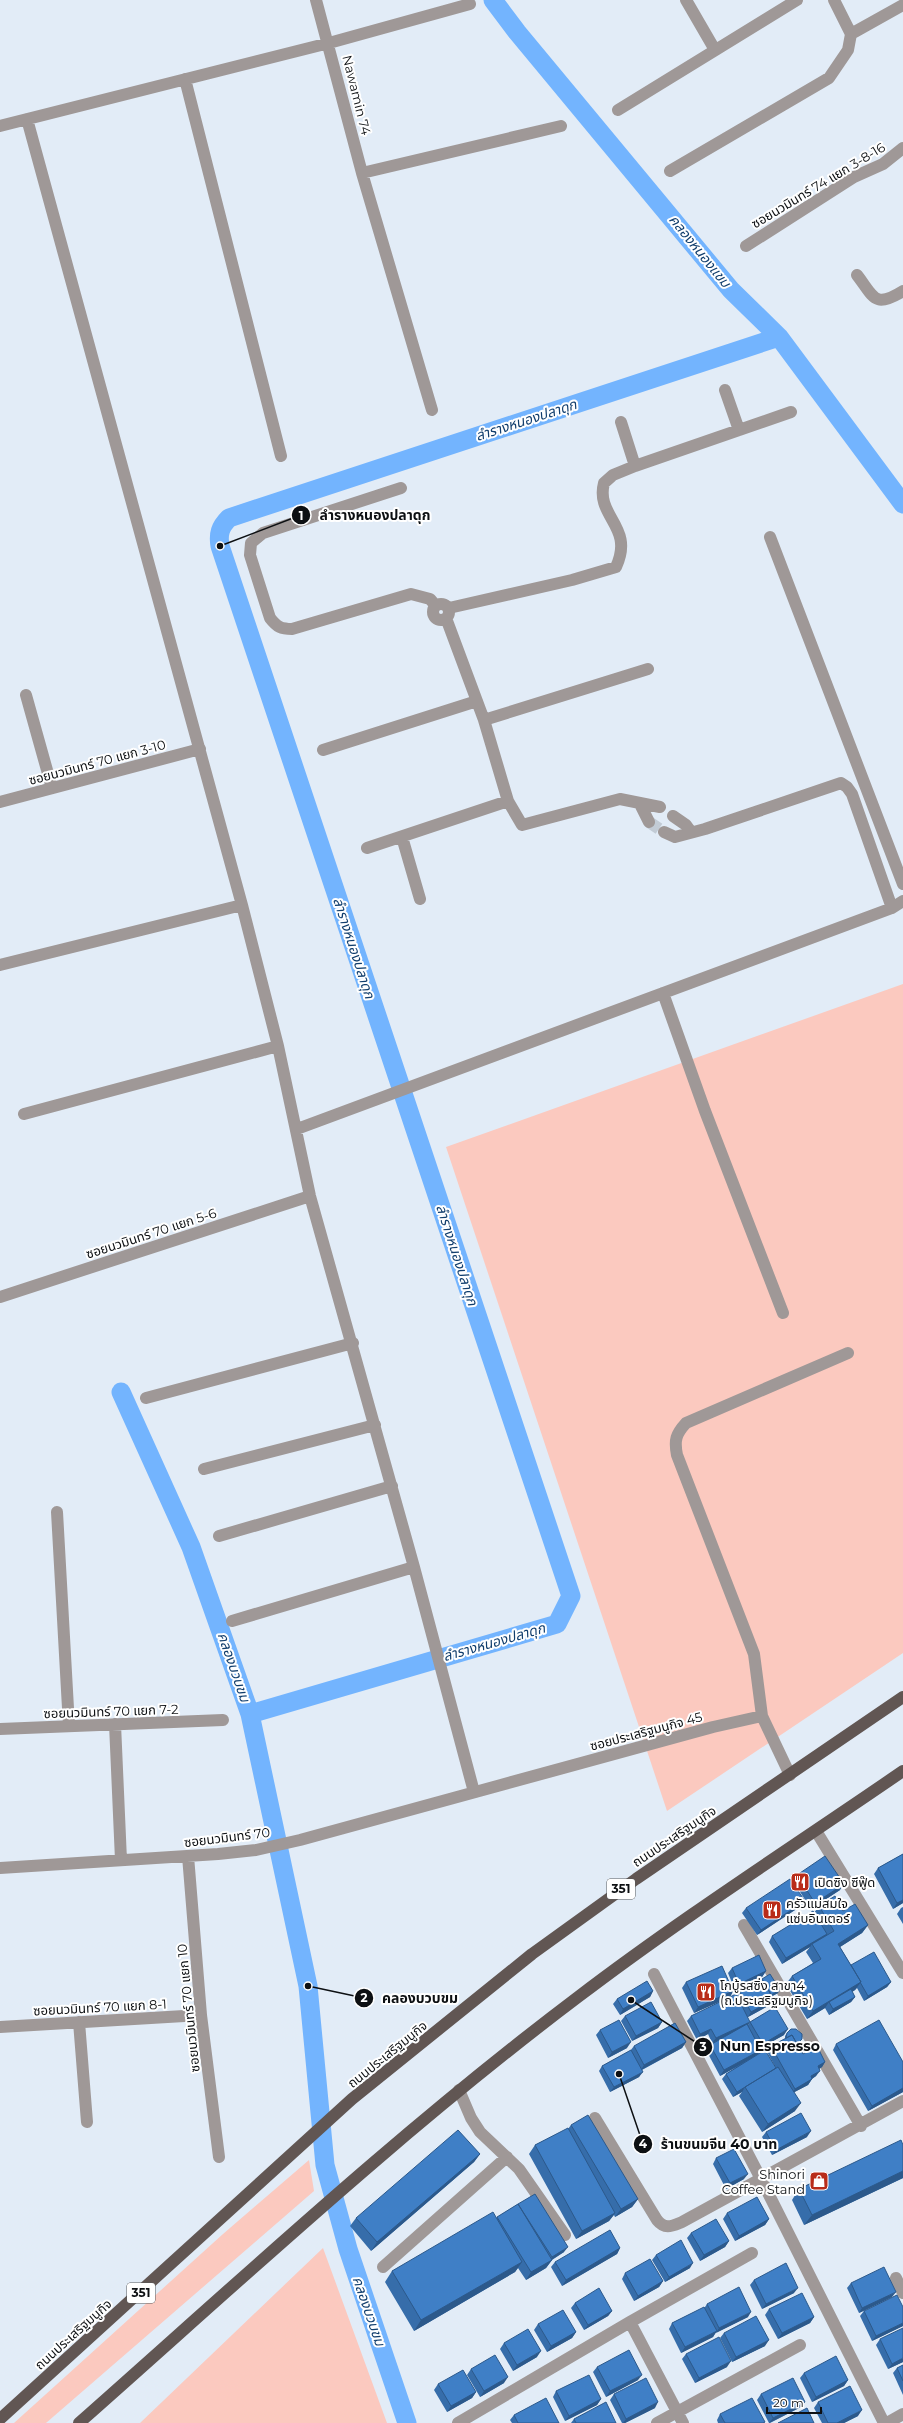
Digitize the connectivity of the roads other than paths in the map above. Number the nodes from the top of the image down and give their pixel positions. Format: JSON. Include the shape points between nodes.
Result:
{"nodes":[{"id":1,"x":316,"y":0,"type":"edge"},
{"id":2,"x":686,"y":0,"type":"edge"},
{"id":3,"x":798,"y":0,"type":"edge"},
{"id":4,"x":834,"y":0,"type":"edge"},
{"id":5,"x":470,"y":4,"type":"dead end"},
{"id":6,"x":903,"y":5,"type":"edge"},
{"id":7,"x":851,"y":34,"type":"junction"},
{"id":8,"x":329,"y":43,"type":"junction"},
{"id":9,"x":716,"y":50,"type":"junction"},
{"id":10,"x":185,"y":79,"type":"junction"},
{"id":11,"x":618,"y":110,"type":"dead end"},
{"id":12,"x":27,"y":119,"type":"junction"},
{"id":13,"x":0,"y":126,"type":"edge"},
{"id":14,"x":561,"y":126,"type":"dead end"},
{"id":15,"x":903,"y":148,"type":"edge"},
{"id":16,"x":670,"y":171,"type":"dead end"},
{"id":17,"x":362,"y":173,"type":"junction"},
{"id":18,"x":746,"y":246,"type":"dead end"},
{"id":19,"x":856,"y":275,"type":"dead end"},
{"id":20,"x":903,"y":291,"type":"edge"},
{"id":21,"x":725,"y":390,"type":"dead end"},
{"id":22,"x":432,"y":410,"type":"dead end"},
{"id":23,"x":791,"y":412,"type":"dead end"},
{"id":24,"x":621,"y":422,"type":"dead end"},
{"id":25,"x":739,"y":430,"type":"junction"},
{"id":26,"x":281,"y":456,"type":"dead end"},
{"id":27,"x":635,"y":466,"type":"junction"},
{"id":28,"x":401,"y":488,"type":"dead end"},
{"id":29,"x":770,"y":537,"type":"dead end"},
{"id":30,"x":447,"y":613,"type":"junction"},
{"id":31,"x":648,"y":669,"type":"dead end"},
{"id":32,"x":26,"y":695,"type":"dead end"},
{"id":33,"x":477,"y":701,"type":"junction"},
{"id":34,"x":484,"y":720,"type":"junction"},
{"id":35,"x":200,"y":750,"type":"junction"},
{"id":36,"x":323,"y":750,"type":"dead end"},
{"id":37,"x":52,"y":788,"type":"junction"},
{"id":38,"x":508,"y":801,"type":"junction"},
{"id":39,"x":0,"y":802,"type":"edge"},
{"id":40,"x":640,"y":804,"type":"junction"},
{"id":41,"x":660,"y":807,"type":"dead end"},
{"id":42,"x":673,"y":816,"type":"dead end"},
{"id":43,"x":649,"y":822,"type":"tunnel mouth"},
{"id":44,"x":664,"y":832,"type":"tunnel mouth"},
{"id":45,"x":691,"y":832,"type":"junction"},
{"id":46,"x":402,"y":837,"type":"junction"},
{"id":47,"x":367,"y":848,"type":"dead end"},
{"id":48,"x":903,"y":884,"type":"edge"},
{"id":49,"x":420,"y":899,"type":"dead end"},
{"id":50,"x":903,"y":901,"type":"edge"},
{"id":51,"x":242,"y":905,"type":"junction"},
{"id":52,"x":892,"y":908,"type":"junction"},
{"id":53,"x":0,"y":965,"type":"edge"},
{"id":54,"x":663,"y":993,"type":"junction"},
{"id":55,"x":278,"y":1046,"type":"junction"},
{"id":56,"x":24,"y":1114,"type":"dead end"},
{"id":57,"x":297,"y":1129,"type":"junction"},
{"id":58,"x":310,"y":1196,"type":"junction"},
{"id":59,"x":0,"y":1297,"type":"edge"},
{"id":60,"x":783,"y":1313,"type":"dead end"},
{"id":61,"x":353,"y":1343,"type":"junction"},
{"id":62,"x":848,"y":1353,"type":"dead end"},
{"id":63,"x":146,"y":1398,"type":"dead end"},
{"id":64,"x":375,"y":1425,"type":"junction"},
{"id":65,"x":204,"y":1469,"type":"dead end"},
{"id":66,"x":392,"y":1486,"type":"junction"},
{"id":67,"x":57,"y":1512,"type":"dead end"},
{"id":68,"x":219,"y":1536,"type":"dead end"},
{"id":69,"x":414,"y":1567,"type":"junction"},
{"id":70,"x":232,"y":1621,"type":"dead end"},
{"id":71,"x":903,"y":1697,"type":"edge"},
{"id":72,"x":762,"y":1716,"type":"junction"},
{"id":73,"x":223,"y":1720,"type":"dead end"},
{"id":74,"x":115,"y":1724,"type":"junction"},
{"id":75,"x":70,"y":1726,"type":"junction"},
{"id":76,"x":0,"y":1729,"type":"edge"},
{"id":77,"x":903,"y":1770,"type":"edge"},
{"id":78,"x":790,"y":1775,"type":"junction"},
{"id":79,"x":474,"y":1792,"type":"junction"},
{"id":80,"x":816,"y":1831,"type":"junction"},
{"id":81,"x":188,"y":1856,"type":"junction"},
{"id":82,"x":121,"y":1860,"type":"junction"},
{"id":83,"x":0,"y":1868,"type":"edge"},
{"id":84,"x":744,"y":1925,"type":"dead end"},
{"id":85,"x":903,"y":1973,"type":"edge"},
{"id":86,"x":654,"y":1974,"type":"dead end"},
{"id":87,"x":201,"y":2015,"type":"junction"},
{"id":88,"x":79,"y":2022,"type":"junction"},
{"id":89,"x":0,"y":2027,"type":"edge"},
{"id":90,"x":459,"y":2090,"type":"junction"},
{"id":91,"x":903,"y":2101,"type":"edge"},
{"id":92,"x":595,"y":2118,"type":"dead end"},
{"id":93,"x":87,"y":2122,"type":"dead end"},
{"id":94,"x":862,"y":2126,"type":"junction"},
{"id":95,"x":219,"y":2157,"type":"dead end"},
{"id":96,"x":507,"y":2157,"type":"junction"},
{"id":97,"x":761,"y":2178,"type":"junction"},
{"id":98,"x":565,"y":2235,"type":"dead end"},
{"id":99,"x":752,"y":2253,"type":"dead end"},
{"id":100,"x":383,"y":2266,"type":"dead end"},
{"id":101,"x":896,"y":2278,"type":"dead end"},
{"id":102,"x":903,"y":2293,"type":"edge"},
{"id":103,"x":630,"y":2322,"type":"junction"},
{"id":104,"x":800,"y":2345,"type":"dead end"},
{"id":105,"x":677,"y":2412,"type":"junction"},
{"id":106,"x":903,"y":2414,"type":"edge"},
{"id":107,"x":0,"y":2419,"type":"edge"},
{"id":108,"x":80,"y":2423,"type":"edge"},
{"id":109,"x":458,"y":2423,"type":"edge"},
{"id":110,"x":657,"y":2423,"type":"edge"},
{"id":111,"x":683,"y":2423,"type":"edge"},
{"id":112,"x":885,"y":2423,"type":"edge"}],
"edges":[{"from":1,"to":8,"type":"street"},
{"from":2,"to":9,"type":"street"},
{"from":3,"to":9,"type":"street"},
{"from":4,"to":7,"type":"street"},
{"from":5,"to":8,"type":"street"},
{"from":6,"to":7,"type":"street"},
{"from":7,"to":16,"type":"street","via":[[848,50],[829,78]]},
{"from":8,"to":10,"type":"street","name":"Nawamin 74"},
{"from":8,"to":17,"type":"street","name":"Nawamin 74"},
{"from":9,"to":11,"type":"street"},
{"from":10,"to":12,"type":"street","name":"Nawamin 74"},
{"from":10,"to":26,"type":"street"},
{"from":12,"to":13,"type":"street","name":"Nawamin 74"},
{"from":12,"to":35,"type":"street"},
{"from":14,"to":17,"type":"street"},
{"from":15,"to":18,"type":"street","name":"ซอยนวมินทร์ 74 แยก 3-8-16","via":[[883,164],[854,177]]},
{"from":17,"to":22,"type":"street","name":"Nawamin 74"},
{"from":19,"to":20,"type":"street","via":[[876,299],[890,299]]},
{"from":21,"to":25,"type":"street"},
{"from":23,"to":25,"type":"street"},
{"from":24,"to":27,"type":"street"},
{"from":25,"to":27,"type":"street"},
{"from":27,"to":30,"type":"street","via":[[613,475],[604,483],[601,493],[602,501],[621,535],[620,560],[616,567]]},
{"from":28,"to":30,"type":"street","via":[[263,533],[251,543],[250,555],[270,618],[282,629],[292,629],[411,594],[430,599],[436,606],[433,609],[434,617],[438,620]]},
{"from":29,"to":48,"type":"street"},
{"from":30,"to":33,"type":"street"},
{"from":31,"to":34,"type":"street"},
{"from":32,"to":37,"type":"street"},
{"from":33,"to":34,"type":"street"},
{"from":33,"to":36,"type":"street"},
{"from":34,"to":38,"type":"street"},
{"from":35,"to":37,"type":"street","name":"ซอยนวมินทร์ 70 แยก 3-10"},
{"from":35,"to":51,"type":"street"},
{"from":37,"to":39,"type":"street","name":"ซอยนวมินทร์ 70 แยก 3-10"},
{"from":38,"to":40,"type":"street","via":[[522,825],[620,799]]},
{"from":38,"to":46,"type":"street"},
{"from":40,"to":41,"type":"street"},
{"from":40,"to":43,"type":"street"},
{"from":42,"to":45,"type":"street"},
{"from":44,"to":45,"type":"street","via":[[675,837]]},
{"from":45,"to":52,"type":"street","via":[[841,783],[852,794]]},
{"from":46,"to":47,"type":"street"},
{"from":46,"to":49,"type":"street"},
{"from":50,"to":52,"type":"street"},
{"from":51,"to":53,"type":"street"},
{"from":51,"to":55,"type":"street"},
{"from":52,"to":54,"type":"street"},
{"from":54,"to":57,"type":"street"},
{"from":54,"to":60,"type":"street","via":[[705,1111]]},
{"from":55,"to":56,"type":"street"},
{"from":55,"to":57,"type":"street"},
{"from":57,"to":58,"type":"street"},
{"from":58,"to":59,"type":"street","name":"ซอยนวมินทร์ 70 แยก 5-6"},
{"from":58,"to":61,"type":"street"},
{"from":61,"to":63,"type":"street"},
{"from":61,"to":64,"type":"street"},
{"from":62,"to":72,"type":"street","via":[[686,1423],[677,1433],[677,1455],[754,1654]]},
{"from":64,"to":65,"type":"street"},
{"from":64,"to":66,"type":"street"},
{"from":66,"to":68,"type":"street"},
{"from":66,"to":69,"type":"street"},
{"from":67,"to":75,"type":"street"},
{"from":69,"to":70,"type":"street"},
{"from":69,"to":79,"type":"street"},
{"from":71,"to":78,"type":"main road","name":"ถนนประเสริฐมนูกิจ","number":"351"},
{"from":72,"to":78,"type":"street"},
{"from":72,"to":79,"type":"street","name":"ซอยประเสริฐมนูกิจ 45"},
{"from":73,"to":74,"type":"street","name":"ซอยนวมินทร์ 70 แยก 7-2"},
{"from":74,"to":75,"type":"street","name":"ซอยนวมินทร์ 70 แยก 7-2"},
{"from":74,"to":82,"type":"street"},
{"from":75,"to":76,"type":"street","name":"ซอยนวมินทร์ 70 แยก 7-2"},
{"from":77,"to":80,"type":"main road"},
{"from":78,"to":107,"type":"main road","name":"ถนนประเสริฐมนูกิจ","number":"351","via":[[636,1879],[532,1954],[352,2099]]},
{"from":79,"to":81,"type":"street","name":"ซอยนวมินทร์ 70","via":[[256,1850]]},
{"from":80,"to":85,"type":"street"},
{"from":80,"to":90,"type":"main road","via":[[667,1931]]},
{"from":81,"to":82,"type":"street","name":"ซอยนวมินทร์ 70"},
{"from":81,"to":87,"type":"street","name":"ซอยนวมินทร์ 70 แยก 10"},
{"from":82,"to":83,"type":"street","name":"ซอยนวมินทร์ 70"},
{"from":84,"to":94,"type":"street"},
{"from":86,"to":97,"type":"street"},
{"from":87,"to":88,"type":"street","name":"ซอยนวมินทร์ 70 แยก 8-1"},
{"from":87,"to":95,"type":"street","name":"ซอยนวมินทร์ 70 แยก 10"},
{"from":88,"to":89,"type":"street","name":"ซอยนวมินทร์ 70 แยก 8-1"},
{"from":88,"to":93,"type":"street"},
{"from":90,"to":96,"type":"street","via":[[480,2132]]},
{"from":90,"to":108,"type":"main road","via":[[385,2152]]},
{"from":91,"to":94,"type":"street"},
{"from":92,"to":97,"type":"street","via":[[661,2225],[672,2226],[682,2222]]},
{"from":94,"to":97,"type":"street"},
{"from":96,"to":98,"type":"street","via":[[519,2169]]},
{"from":96,"to":100,"type":"street"},
{"from":97,"to":112,"type":"street"},
{"from":99,"to":103,"type":"street"},
{"from":101,"to":102,"type":"street"},
{"from":103,"to":105,"type":"street"},
{"from":103,"to":109,"type":"street"},
{"from":104,"to":105,"type":"street"},
{"from":105,"to":110,"type":"street"},
{"from":105,"to":111,"type":"street"},
{"from":106,"to":112,"type":"street"}]}
